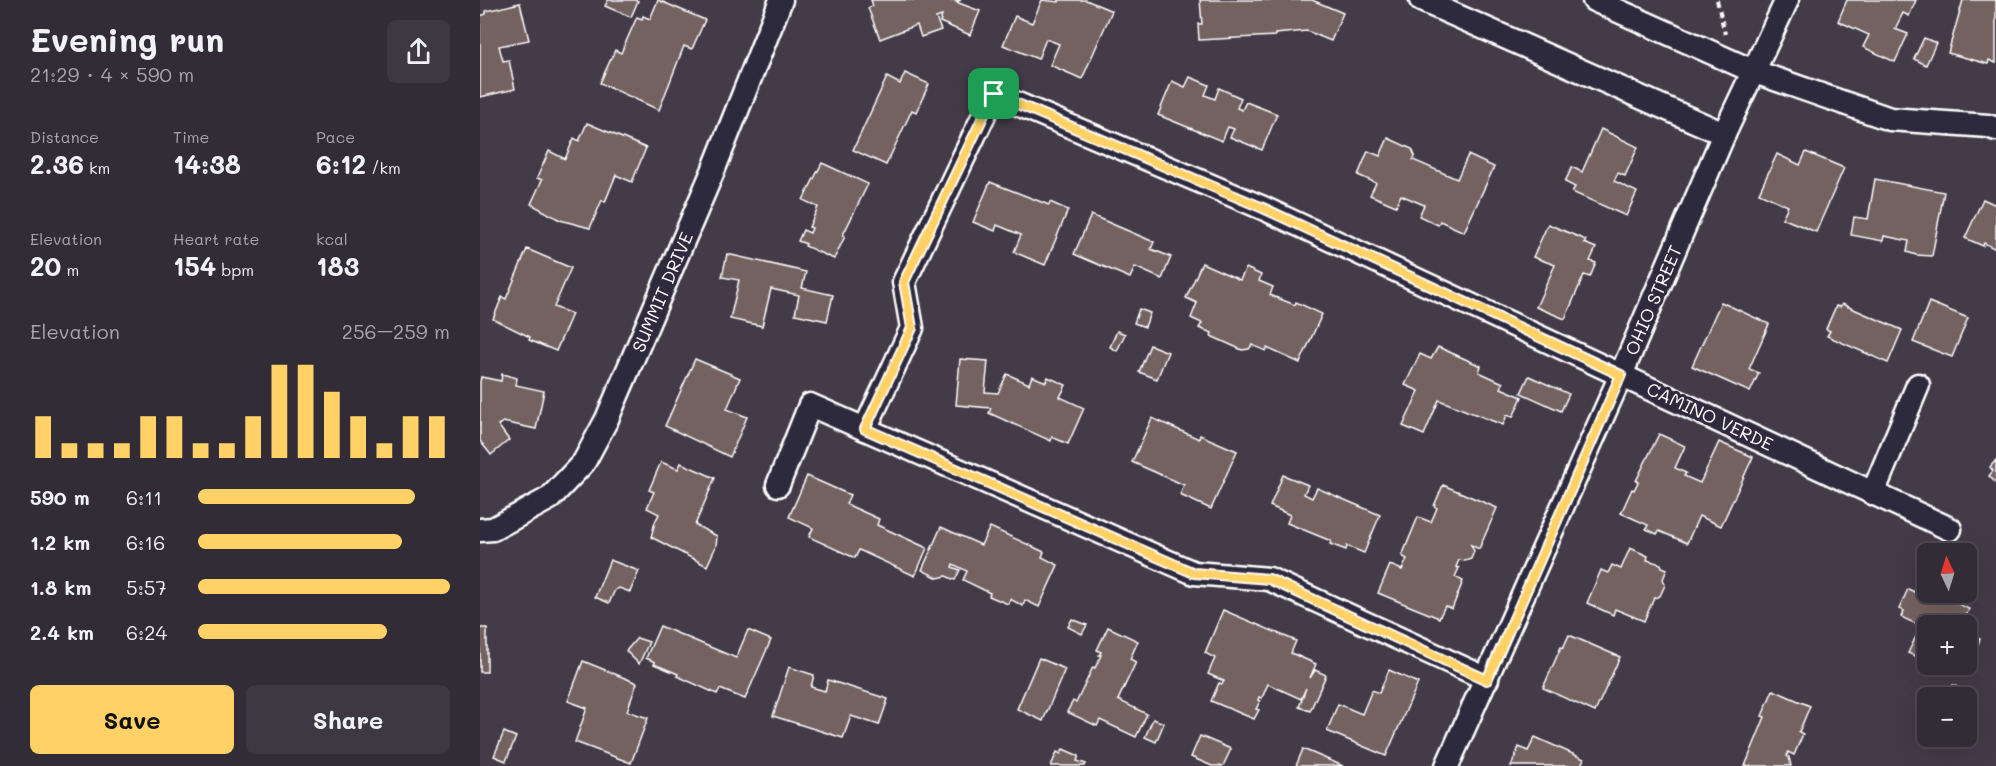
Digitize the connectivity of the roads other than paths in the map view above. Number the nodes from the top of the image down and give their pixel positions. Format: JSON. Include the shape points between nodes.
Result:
{"nodes":[{"id":1,"x":781,"y":0,"type":"edge"},
{"id":2,"x":1422,"y":0,"type":"edge"},
{"id":3,"x":1594,"y":0,"type":"edge"},
{"id":4,"x":1787,"y":0,"type":"edge"},
{"id":5,"x":1755,"y":72,"type":"junction"},
{"id":6,"x":1996,"y":129,"type":"edge"},
{"id":7,"x":1724,"y":134,"type":"junction"},
{"id":8,"x":1621,"y":375,"type":"junction"},
{"id":9,"x":1918,"y":385,"type":"dead end"},
{"id":10,"x":865,"y":429,"type":"junction"},
{"id":11,"x":778,"y":485,"type":"dead end"},
{"id":12,"x":1873,"y":493,"type":"junction"},
{"id":13,"x":1950,"y":529,"type":"dead end"},
{"id":14,"x":480,"y":530,"type":"edge"},
{"id":15,"x":1487,"y":680,"type":"junction"},
{"id":16,"x":1447,"y":766,"type":"edge"}],
"edges":[{"from":1,"to":14,"type":"street","name":"SUMMIT DRIVE","via":[[690,225],[607,419],[584,462],[550,498],[493,529]]},
{"from":2,"to":7,"type":"street"},
{"from":3,"to":5,"type":"street"},
{"from":4,"to":5,"type":"street","name":"OHIO STREET"},
{"from":5,"to":6,"type":"street","via":[[1890,119]]},
{"from":5,"to":7,"type":"street","name":"OHIO STREET"},
{"from":7,"to":8,"type":"street","name":"OHIO STREET"},
{"from":8,"to":10,"type":"street","name":"CAMINO VERDE","via":[[1263,208],[994,94],[904,282],[912,328]]},
{"from":8,"to":12,"type":"street","name":"CAMINO VERDE"},
{"from":8,"to":15,"type":"street","name":"OHIO STREET"},
{"from":9,"to":12,"type":"street"},
{"from":10,"to":11,"type":"street","via":[[810,405]]},
{"from":10,"to":15,"type":"street","via":[[1194,573],[1269,579]]},
{"from":12,"to":13,"type":"street","name":"CAMINO VERDE"},
{"from":15,"to":16,"type":"street","name":"OHIO STREET"}]}
